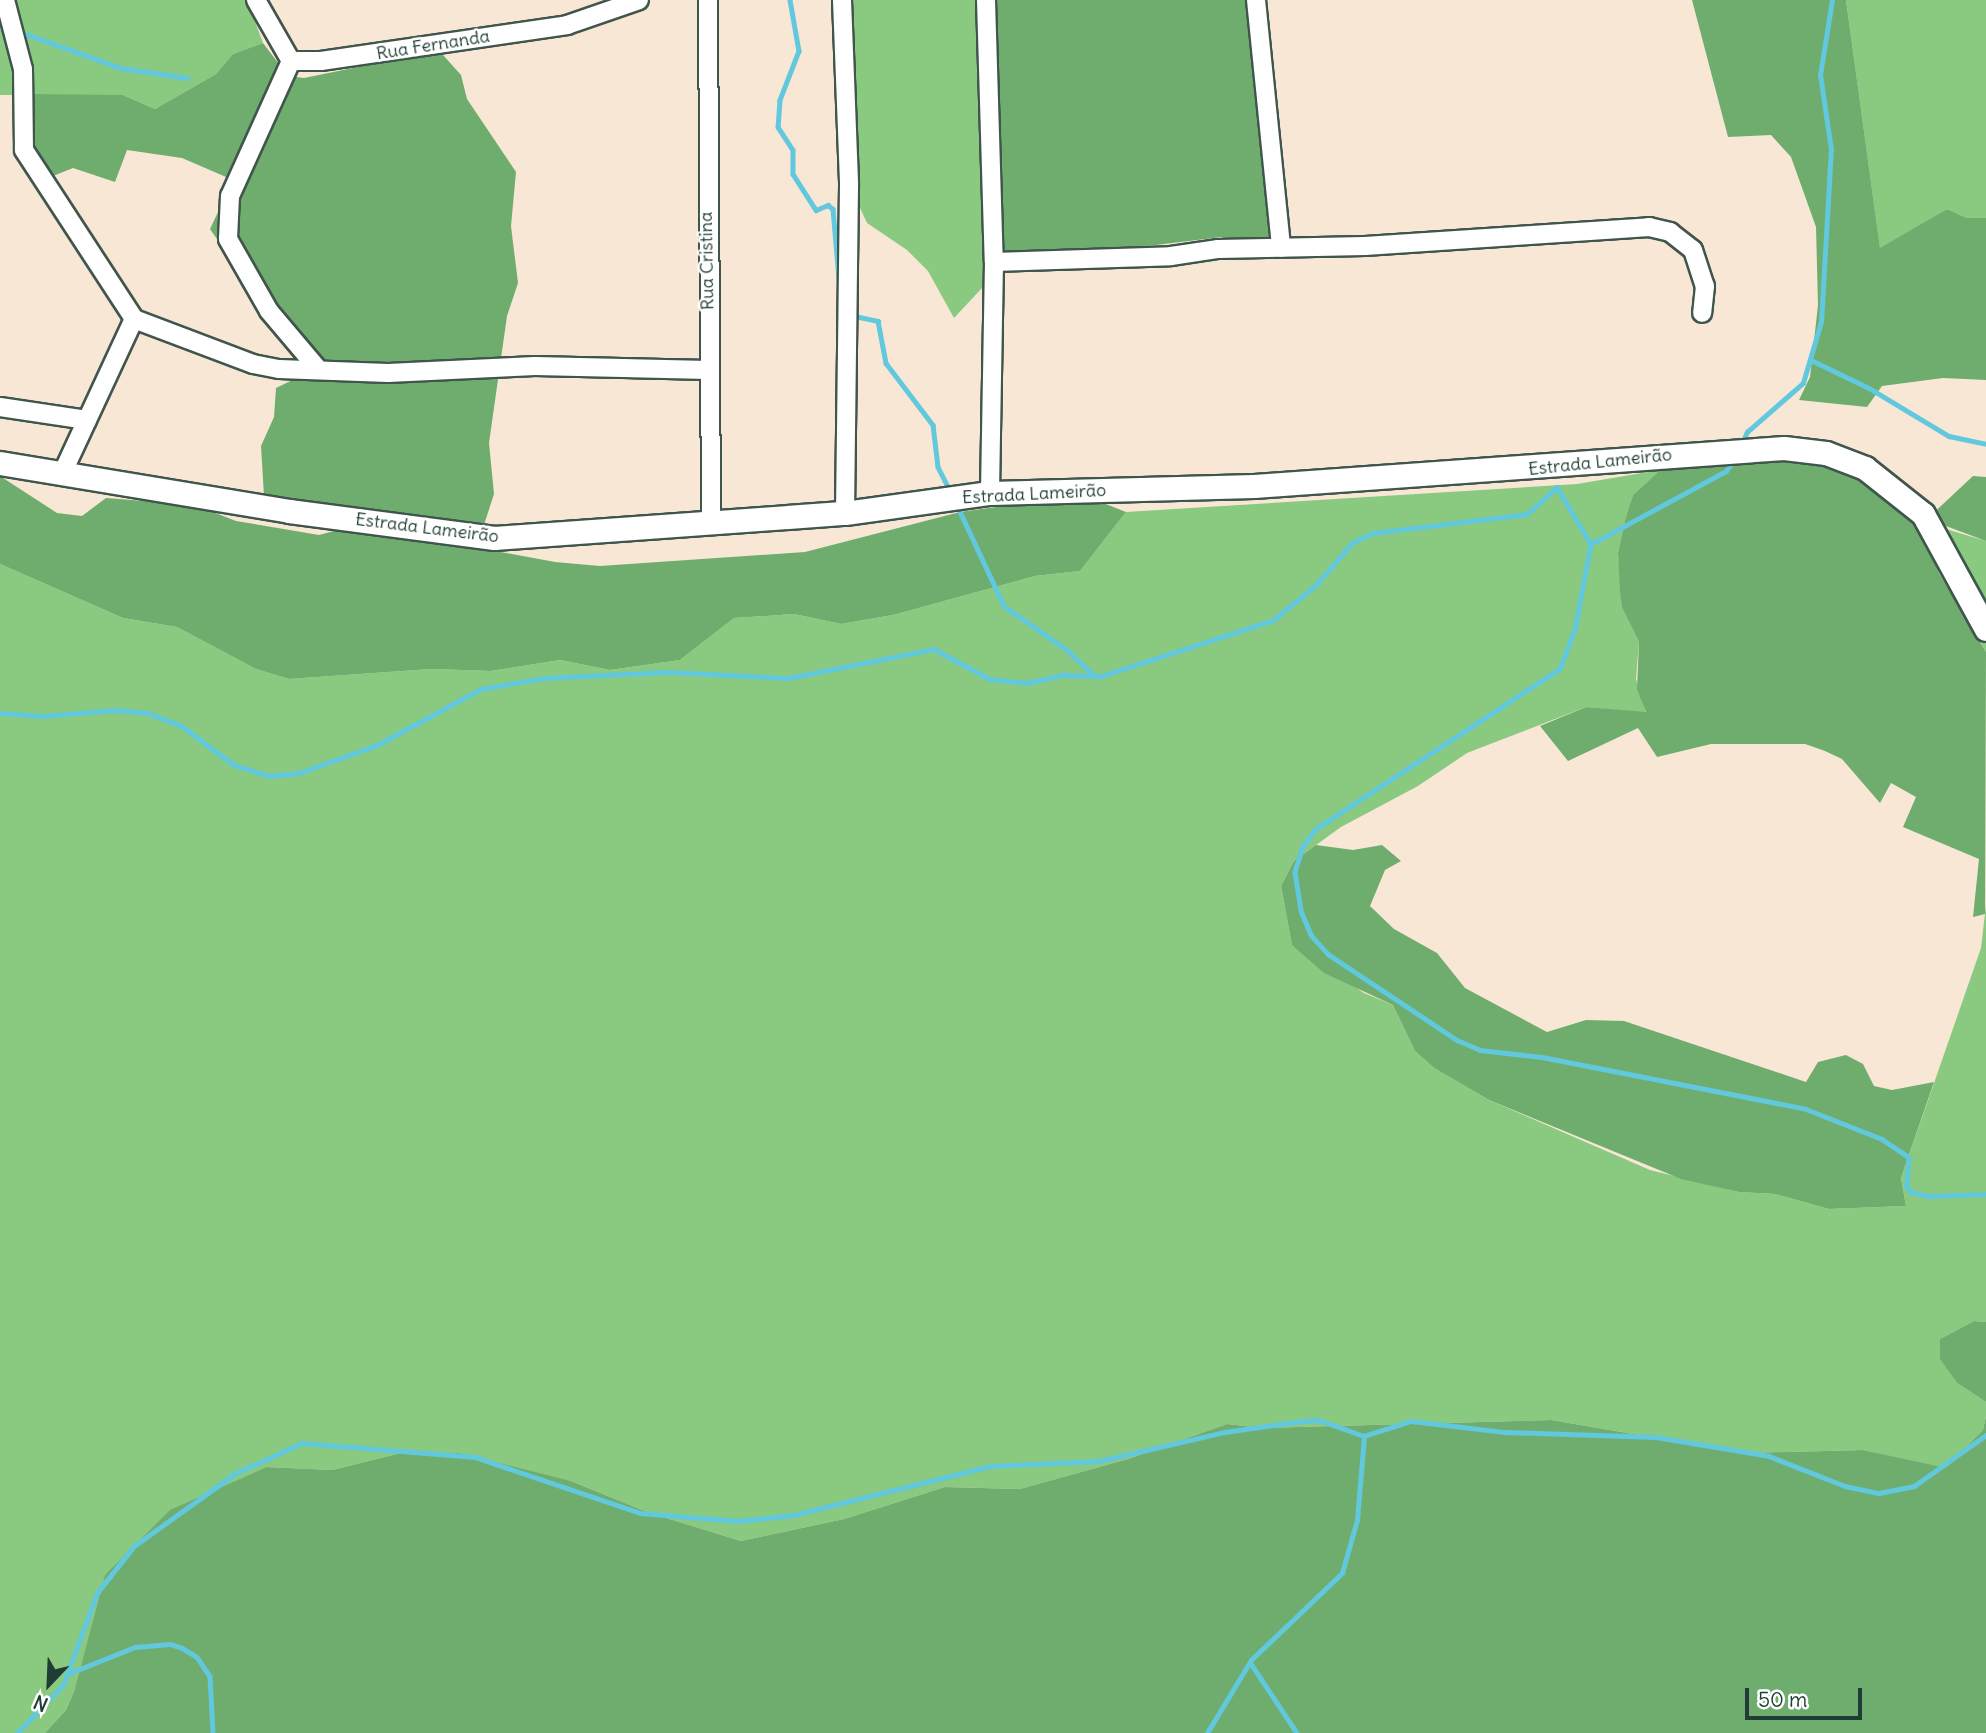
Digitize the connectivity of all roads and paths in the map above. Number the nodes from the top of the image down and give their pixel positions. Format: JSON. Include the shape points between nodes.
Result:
{"nodes":[{"id":1,"x":5,"y":0,"type":"edge"},
{"id":2,"x":256,"y":0,"type":"edge"},
{"id":3,"x":639,"y":0,"type":"edge"},
{"id":4,"x":708,"y":0,"type":"edge"},
{"id":5,"x":842,"y":0,"type":"edge"},
{"id":6,"x":986,"y":0,"type":"edge"},
{"id":7,"x":1256,"y":0,"type":"edge"},
{"id":8,"x":291,"y":61,"type":"junction"},
{"id":9,"x":1281,"y":248,"type":"junction"},
{"id":10,"x":994,"y":262,"type":"junction"},
{"id":11,"x":1702,"y":313,"type":"dead end"},
{"id":12,"x":134,"y":319,"type":"junction"},
{"id":13,"x":318,"y":369,"type":"junction"},
{"id":14,"x":709,"y":370,"type":"junction"},
{"id":15,"x":0,"y":407,"type":"edge"},
{"id":16,"x":87,"y":420,"type":"junction"},
{"id":17,"x":0,"y":463,"type":"edge"},
{"id":18,"x":62,"y":474,"type":"junction"},
{"id":19,"x":990,"y":493,"type":"junction"},
{"id":20,"x":845,"y":513,"type":"junction"},
{"id":21,"x":711,"y":523,"type":"junction"},
{"id":22,"x":1986,"y":629,"type":"edge"}],
"edges":[{"from":1,"to":12,"type":"street","via":[[23,69],[24,149]]},
{"from":2,"to":8,"type":"street"},
{"from":3,"to":8,"type":"street","name":"Rua Fernanda","via":[[548,29],[348,59]]},
{"from":4,"to":14,"type":"street","name":"Rua Cristina"},
{"from":5,"to":20,"type":"street","via":[[849,186]]},
{"from":6,"to":10,"type":"street"},
{"from":7,"to":9,"type":"street"},
{"from":8,"to":13,"type":"street","via":[[230,195],[227,229],[236,256],[270,311]]},
{"from":9,"to":10,"type":"street"},
{"from":9,"to":11,"type":"street","via":[[1658,228],[1693,250],[1705,286]]},
{"from":10,"to":19,"type":"street"},
{"from":12,"to":13,"type":"street","via":[[253,364]]},
{"from":12,"to":16,"type":"street"},
{"from":13,"to":14,"type":"street","via":[[388,373],[535,366]]},
{"from":14,"to":21,"type":"street","name":"Rua Cristina"},
{"from":15,"to":16,"type":"street"},
{"from":16,"to":18,"type":"street"},
{"from":17,"to":18,"type":"street","name":"Estrada Lameirão"},
{"from":18,"to":21,"type":"street","name":"Estrada Lameirão","via":[[494,538]]},
{"from":19,"to":20,"type":"street","name":"Estrada Lameirão"},
{"from":19,"to":22,"type":"street","name":"Estrada Lameirão","via":[[1254,486],[1562,467],[1727,449],[1826,453],[1865,468],[1923,514]]},
{"from":20,"to":21,"type":"street","name":"Estrada Lameirão"}]}
